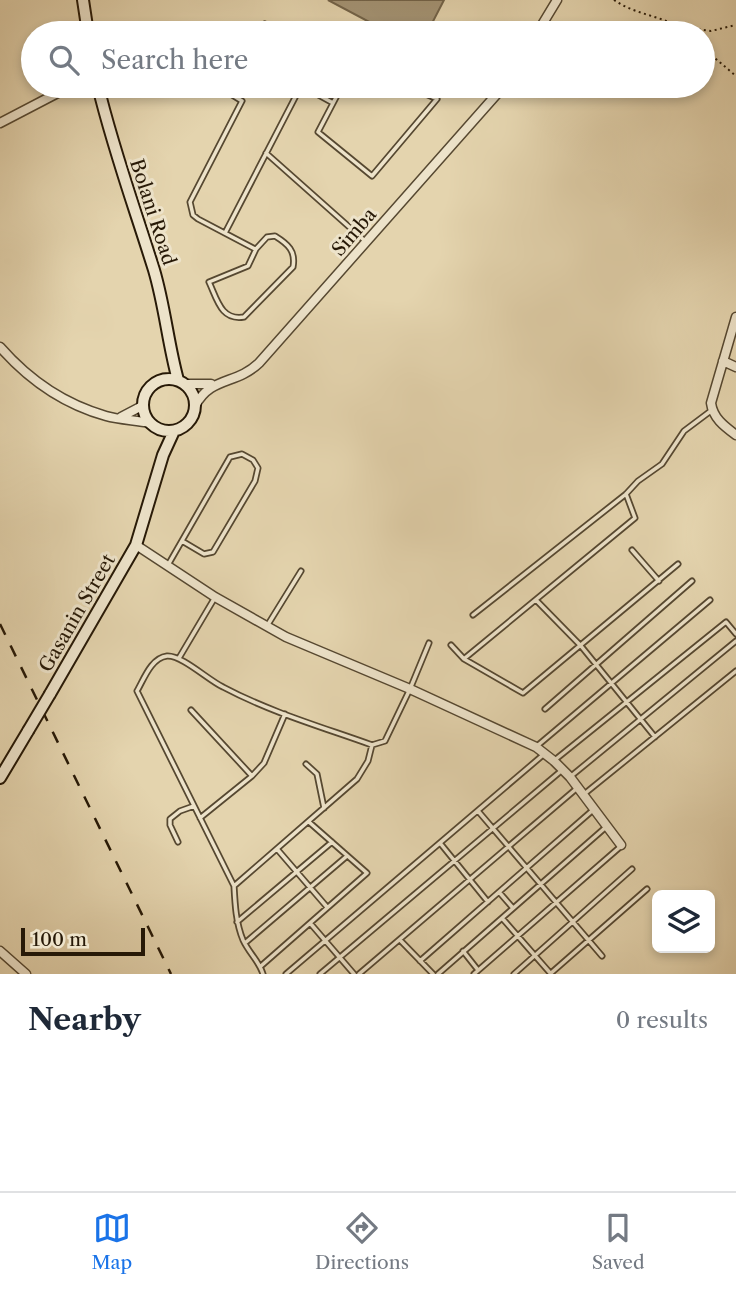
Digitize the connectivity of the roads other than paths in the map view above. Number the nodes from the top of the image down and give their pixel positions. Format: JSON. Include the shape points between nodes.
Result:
{"nodes":[{"id":1,"x":83,"y":0,"type":"edge"},
{"id":2,"x":557,"y":0,"type":"edge"},
{"id":3,"x":86,"y":21,"type":"edge"},
{"id":4,"x":544,"y":21,"type":"edge"},
{"id":5,"x":48,"y":98,"type":"edge"},
{"id":6,"x":101,"y":98,"type":"edge"},
{"id":7,"x":238,"y":98,"type":"edge"},
{"id":8,"x":296,"y":98,"type":"edge"},
{"id":9,"x":324,"y":98,"type":"edge"},
{"id":10,"x":336,"y":98,"type":"edge"},
{"id":11,"x":435,"y":98,"type":"edge"},
{"id":12,"x":493,"y":98,"type":"edge"},
{"id":13,"x":333,"y":103,"type":"junction"},
{"id":14,"x":0,"y":123,"type":"edge"},
{"id":15,"x":266,"y":153,"type":"junction"},
{"id":16,"x":225,"y":233,"type":"junction"},
{"id":17,"x":367,"y":242,"type":"junction"},
{"id":18,"x":256,"y":249,"type":"junction"},
{"id":19,"x":736,"y":317,"type":"edge"},
{"id":20,"x":0,"y":347,"type":"edge"},
{"id":21,"x":169,"y":349,"type":"junction"},
{"id":22,"x":723,"y":360,"type":"junction"},
{"id":23,"x":736,"y":367,"type":"edge"},
{"id":24,"x":163,"y":379,"type":"junction"},
{"id":25,"x":182,"y":382,"type":"junction"},
{"id":26,"x":218,"y":384,"type":"junction"},
{"id":27,"x":142,"y":406,"type":"junction"},
{"id":28,"x":195,"y":406,"type":"junction"},
{"id":29,"x":712,"y":410,"type":"junction"},
{"id":30,"x":118,"y":418,"type":"junction"},
{"id":31,"x":154,"y":426,"type":"junction"},
{"id":32,"x":174,"y":431,"type":"junction"},
{"id":33,"x":736,"y":435,"type":"edge"},
{"id":34,"x":163,"y":456,"type":"junction"},
{"id":35,"x":626,"y":494,"type":"junction"},
{"id":36,"x":182,"y":541,"type":"junction"},
{"id":37,"x":136,"y":545,"type":"junction"},
{"id":38,"x":632,"y":550,"type":"dead end"},
{"id":39,"x":678,"y":564,"type":"dead end"},
{"id":40,"x":168,"y":566,"type":"junction"},
{"id":41,"x":301,"y":572,"type":"dead end"},
{"id":42,"x":659,"y":581,"type":"junction"},
{"id":43,"x":692,"y":581,"type":"dead end"},
{"id":44,"x":215,"y":597,"type":"junction"},
{"id":45,"x":536,"y":600,"type":"junction"},
{"id":46,"x":710,"y":600,"type":"dead end"},
{"id":47,"x":473,"y":615,"type":"dead end"},
{"id":48,"x":267,"y":626,"type":"junction"},
{"id":49,"x":736,"y":634,"type":"edge"},
{"id":50,"x":736,"y":641,"type":"edge"},
{"id":51,"x":429,"y":643,"type":"dead end"},
{"id":52,"x":451,"y":645,"type":"dead end"},
{"id":53,"x":581,"y":646,"type":"junction"},
{"id":54,"x":179,"y":658,"type":"junction"},
{"id":55,"x":464,"y":659,"type":"junction"},
{"id":56,"x":595,"y":664,"type":"junction"},
{"id":57,"x":736,"y":671,"type":"edge"},
{"id":58,"x":610,"y":682,"type":"junction"},
{"id":59,"x":410,"y":690,"type":"junction"},
{"id":60,"x":627,"y":703,"type":"junction"},
{"id":61,"x":545,"y":709,"type":"dead end"},
{"id":62,"x":191,"y":710,"type":"dead end"},
{"id":63,"x":285,"y":714,"type":"junction"},
{"id":64,"x":641,"y":720,"type":"junction"},
{"id":65,"x":655,"y":737,"type":"junction"},
{"id":66,"x":372,"y":746,"type":"junction"},
{"id":67,"x":536,"y":747,"type":"junction"},
{"id":68,"x":545,"y":753,"type":"junction"},
{"id":69,"x":554,"y":761,"type":"junction"},
{"id":70,"x":306,"y":764,"type":"dead end"},
{"id":71,"x":562,"y":769,"type":"junction"},
{"id":72,"x":253,"y":776,"type":"junction"},
{"id":73,"x":570,"y":777,"type":"junction"},
{"id":74,"x":0,"y":778,"type":"edge"},
{"id":75,"x":580,"y":792,"type":"junction"},
{"id":76,"x":194,"y":806,"type":"junction"},
{"id":77,"x":324,"y":808,"type":"junction"},
{"id":78,"x":594,"y":809,"type":"junction"},
{"id":79,"x":478,"y":811,"type":"junction"},
{"id":80,"x":200,"y":819,"type":"junction"},
{"id":81,"x":308,"y":821,"type":"junction"},
{"id":82,"x":608,"y":826,"type":"junction"},
{"id":83,"x":493,"y":828,"type":"junction"},
{"id":84,"x":178,"y":842,"type":"dead end"},
{"id":85,"x":332,"y":842,"type":"junction"},
{"id":86,"x":440,"y":843,"type":"junction"},
{"id":87,"x":621,"y":845,"type":"joint"},
{"id":88,"x":509,"y":847,"type":"junction"},
{"id":89,"x":277,"y":849,"type":"junction"},
{"id":90,"x":348,"y":856,"type":"junction"},
{"id":91,"x":456,"y":860,"type":"junction"},
{"id":92,"x":526,"y":867,"type":"junction"},
{"id":93,"x":632,"y":869,"type":"dead end"},
{"id":94,"x":297,"y":872,"type":"junction"},
{"id":95,"x":471,"y":879,"type":"junction"},
{"id":96,"x":541,"y":884,"type":"junction"},
{"id":97,"x":234,"y":886,"type":"junction"},
{"id":98,"x":310,"y":888,"type":"junction"},
{"id":99,"x":648,"y":889,"type":"dead end"},
{"id":100,"x":499,"y":892,"type":"junction"},
{"id":101,"x":488,"y":902,"type":"junction"},
{"id":102,"x":557,"y":902,"type":"junction"},
{"id":103,"x":327,"y":907,"type":"junction"},
{"id":104,"x":513,"y":908,"type":"junction"},
{"id":105,"x":502,"y":918,"type":"junction"},
{"id":106,"x":237,"y":922,"type":"junction"},
{"id":107,"x":573,"y":922,"type":"junction"},
{"id":108,"x":310,"y":923,"type":"junction"},
{"id":109,"x":519,"y":937,"type":"junction"},
{"id":110,"x":325,"y":940,"type":"junction"},
{"id":111,"x":400,"y":940,"type":"junction"},
{"id":112,"x":589,"y":940,"type":"junction"},
{"id":113,"x":244,"y":943,"type":"junction"},
{"id":114,"x":0,"y":951,"type":"edge"},
{"id":115,"x":463,"y":951,"type":"junction"},
{"id":116,"x":535,"y":955,"type":"junction"},
{"id":117,"x":602,"y":956,"type":"dead end"},
{"id":118,"x":340,"y":957,"type":"junction"},
{"id":119,"x":420,"y":961,"type":"junction"},
{"id":120,"x":261,"y":966,"type":"junction"},
{"id":121,"x":478,"y":970,"type":"junction"},
{"id":122,"x":26,"y":974,"type":"edge"},
{"id":123,"x":263,"y":974,"type":"edge"},
{"id":124,"x":286,"y":974,"type":"edge"},
{"id":125,"x":320,"y":974,"type":"edge"},
{"id":126,"x":357,"y":974,"type":"edge"},
{"id":127,"x":433,"y":974,"type":"edge"},
{"id":128,"x":438,"y":974,"type":"edge"},
{"id":129,"x":474,"y":974,"type":"edge"},
{"id":130,"x":514,"y":974,"type":"edge"},
{"id":131,"x":550,"y":974,"type":"edge"}],
"edges":[{"from":1,"to":3,"type":"street"},
{"from":2,"to":4,"type":"street"},
{"from":5,"to":14,"type":"street"},
{"from":6,"to":21,"type":"street","name":"Bolani Road","via":[[157,282]]},
{"from":7,"to":16,"type":"lane","via":[[242,100],[190,202],[192,215]]},
{"from":8,"to":15,"type":"lane"},
{"from":9,"to":13,"type":"lane"},
{"from":10,"to":13,"type":"lane"},
{"from":11,"to":13,"type":"lane","via":[[372,176],[317,132]]},
{"from":12,"to":17,"type":"street","name":"Simba"},
{"from":15,"to":16,"type":"lane"},
{"from":15,"to":17,"type":"lane"},
{"from":16,"to":18,"type":"lane"},
{"from":17,"to":26,"type":"street","name":"Simba","via":[[259,363],[241,377]]},
{"from":18,"to":18,"type":"lane","via":[[267,237],[275,236],[293,252],[293,267],[244,317],[227,315],[209,282],[248,266]]},
{"from":19,"to":22,"type":"street"},
{"from":20,"to":30,"type":"street","via":[[55,395]]},
{"from":21,"to":24,"type":"street","name":"Bolani Road"},
{"from":21,"to":25,"type":"street","name":"Bolani Road"},
{"from":22,"to":23,"type":"street"},
{"from":22,"to":29,"type":"street"},
{"from":24,"to":25,"type":"street"},
{"from":24,"to":27,"type":"street","via":[[147,390]]},
{"from":25,"to":26,"type":"street"},
{"from":25,"to":28,"type":"street"},
{"from":26,"to":28,"type":"street","via":[[206,389]]},
{"from":27,"to":30,"type":"street"},
{"from":27,"to":31,"type":"street"},
{"from":28,"to":32,"type":"street","via":[[188,423]]},
{"from":29,"to":33,"type":"street"},
{"from":29,"to":35,"type":"lane","via":[[684,431],[662,464]]},
{"from":30,"to":31,"type":"street"},
{"from":31,"to":32,"type":"street"},
{"from":31,"to":34,"type":"street","name":"Gasanin Street","via":[[164,445]]},
{"from":32,"to":34,"type":"street","name":"Gasanin Street"},
{"from":34,"to":37,"type":"street","name":"Gasanin Street"},
{"from":35,"to":45,"type":"lane","via":[[635,519]]},
{"from":35,"to":47,"type":"lane"},
{"from":36,"to":36,"type":"lane","via":[[204,554],[213,552],[255,481],[258,468],[251,458],[242,453],[230,457]]},
{"from":36,"to":40,"type":"lane"},
{"from":37,"to":40,"type":"street"},
{"from":37,"to":74,"type":"street","name":"Gasanin Street","bridge":true},
{"from":38,"to":42,"type":"lane"},
{"from":39,"to":42,"type":"lane"},
{"from":40,"to":44,"type":"street"},
{"from":41,"to":48,"type":"lane"},
{"from":42,"to":53,"type":"lane"},
{"from":43,"to":56,"type":"lane"},
{"from":44,"to":48,"type":"street"},
{"from":44,"to":54,"type":"lane"},
{"from":45,"to":53,"type":"lane"},
{"from":45,"to":55,"type":"lane"},
{"from":46,"to":58,"type":"lane"},
{"from":48,"to":59,"type":"street"},
{"from":49,"to":60,"type":"lane","via":[[726,622]]},
{"from":50,"to":64,"type":"lane"},
{"from":51,"to":59,"type":"lane"},
{"from":52,"to":55,"type":"lane"},
{"from":53,"to":55,"type":"lane","via":[[523,693]]},
{"from":53,"to":56,"type":"lane"},
{"from":54,"to":63,"type":"lane","via":[[221,686]]},
{"from":54,"to":76,"type":"lane","via":[[159,659],[137,691]]},
{"from":56,"to":58,"type":"lane"},
{"from":56,"to":61,"type":"lane"},
{"from":57,"to":65,"type":"lane"},
{"from":58,"to":60,"type":"lane"},
{"from":58,"to":67,"type":"lane"},
{"from":59,"to":66,"type":"lane","via":[[385,741]]},
{"from":59,"to":67,"type":"street"},
{"from":60,"to":64,"type":"lane"},
{"from":60,"to":69,"type":"lane"},
{"from":62,"to":72,"type":"lane"},
{"from":63,"to":66,"type":"lane"},
{"from":63,"to":72,"type":"lane","via":[[268,755]]},
{"from":64,"to":65,"type":"lane"},
{"from":64,"to":73,"type":"lane"},
{"from":65,"to":75,"type":"lane"},
{"from":66,"to":77,"type":"lane","via":[[357,779]]},
{"from":67,"to":68,"type":"street"},
{"from":68,"to":69,"type":"street"},
{"from":68,"to":79,"type":"lane"},
{"from":69,"to":71,"type":"street"},
{"from":70,"to":77,"type":"lane","via":[[317,774]]},
{"from":71,"to":73,"type":"street"},
{"from":71,"to":83,"type":"lane"},
{"from":72,"to":80,"type":"lane"},
{"from":73,"to":75,"type":"street"},
{"from":75,"to":78,"type":"street"},
{"from":75,"to":88,"type":"lane"},
{"from":76,"to":80,"type":"lane"},
{"from":76,"to":84,"type":"lane","via":[[170,819]]},
{"from":77,"to":81,"type":"lane"},
{"from":78,"to":82,"type":"street"},
{"from":78,"to":92,"type":"lane"},
{"from":79,"to":83,"type":"lane"},
{"from":79,"to":86,"type":"lane"},
{"from":80,"to":97,"type":"lane"},
{"from":81,"to":85,"type":"lane"},
{"from":81,"to":89,"type":"lane"},
{"from":82,"to":87,"type":"street"},
{"from":82,"to":96,"type":"lane"},
{"from":83,"to":88,"type":"lane"},
{"from":83,"to":91,"type":"lane"},
{"from":85,"to":90,"type":"lane"},
{"from":85,"to":94,"type":"lane"},
{"from":86,"to":91,"type":"lane"},
{"from":86,"to":110,"type":"lane"},
{"from":87,"to":102,"type":"lane"},
{"from":88,"to":92,"type":"lane"},
{"from":88,"to":95,"type":"lane"},
{"from":89,"to":94,"type":"lane"},
{"from":89,"to":97,"type":"lane"},
{"from":90,"to":98,"type":"lane"},
{"from":90,"to":103,"type":"lane","via":[[367,873]]},
{"from":91,"to":95,"type":"lane"},
{"from":91,"to":118,"type":"lane"},
{"from":92,"to":96,"type":"lane"},
{"from":92,"to":100,"type":"lane"},
{"from":93,"to":107,"type":"lane"},
{"from":94,"to":98,"type":"lane"},
{"from":94,"to":106,"type":"lane"},
{"from":95,"to":101,"type":"lane"},
{"from":95,"to":111,"type":"lane"},
{"from":96,"to":102,"type":"lane"},
{"from":96,"to":104,"type":"lane"},
{"from":97,"to":106,"type":"lane"},
{"from":98,"to":103,"type":"lane"},
{"from":98,"to":113,"type":"lane"},
{"from":99,"to":112,"type":"lane"},
{"from":100,"to":101,"type":"lane"},
{"from":100,"to":104,"type":"lane"},
{"from":101,"to":119,"type":"lane"},
{"from":102,"to":107,"type":"lane"},
{"from":102,"to":109,"type":"lane"},
{"from":103,"to":108,"type":"lane"},
{"from":104,"to":105,"type":"lane"},
{"from":105,"to":109,"type":"lane"},
{"from":105,"to":115,"type":"lane"},
{"from":106,"to":113,"type":"lane"},
{"from":107,"to":112,"type":"lane"},
{"from":107,"to":116,"type":"lane"},
{"from":108,"to":110,"type":"lane"},
{"from":108,"to":120,"type":"lane"},
{"from":109,"to":116,"type":"lane"},
{"from":109,"to":121,"type":"lane"},
{"from":110,"to":118,"type":"lane"},
{"from":110,"to":124,"type":"lane"},
{"from":111,"to":119,"type":"lane"},
{"from":111,"to":126,"type":"lane"},
{"from":112,"to":117,"type":"lane"},
{"from":112,"to":131,"type":"lane"},
{"from":113,"to":120,"type":"lane"},
{"from":114,"to":122,"type":"street"},
{"from":115,"to":121,"type":"lane"},
{"from":115,"to":128,"type":"lane"},
{"from":116,"to":130,"type":"lane"},
{"from":116,"to":131,"type":"lane"},
{"from":118,"to":125,"type":"lane"},
{"from":118,"to":126,"type":"lane"},
{"from":119,"to":127,"type":"lane"},
{"from":120,"to":123,"type":"lane"},
{"from":121,"to":129,"type":"lane"}]}
